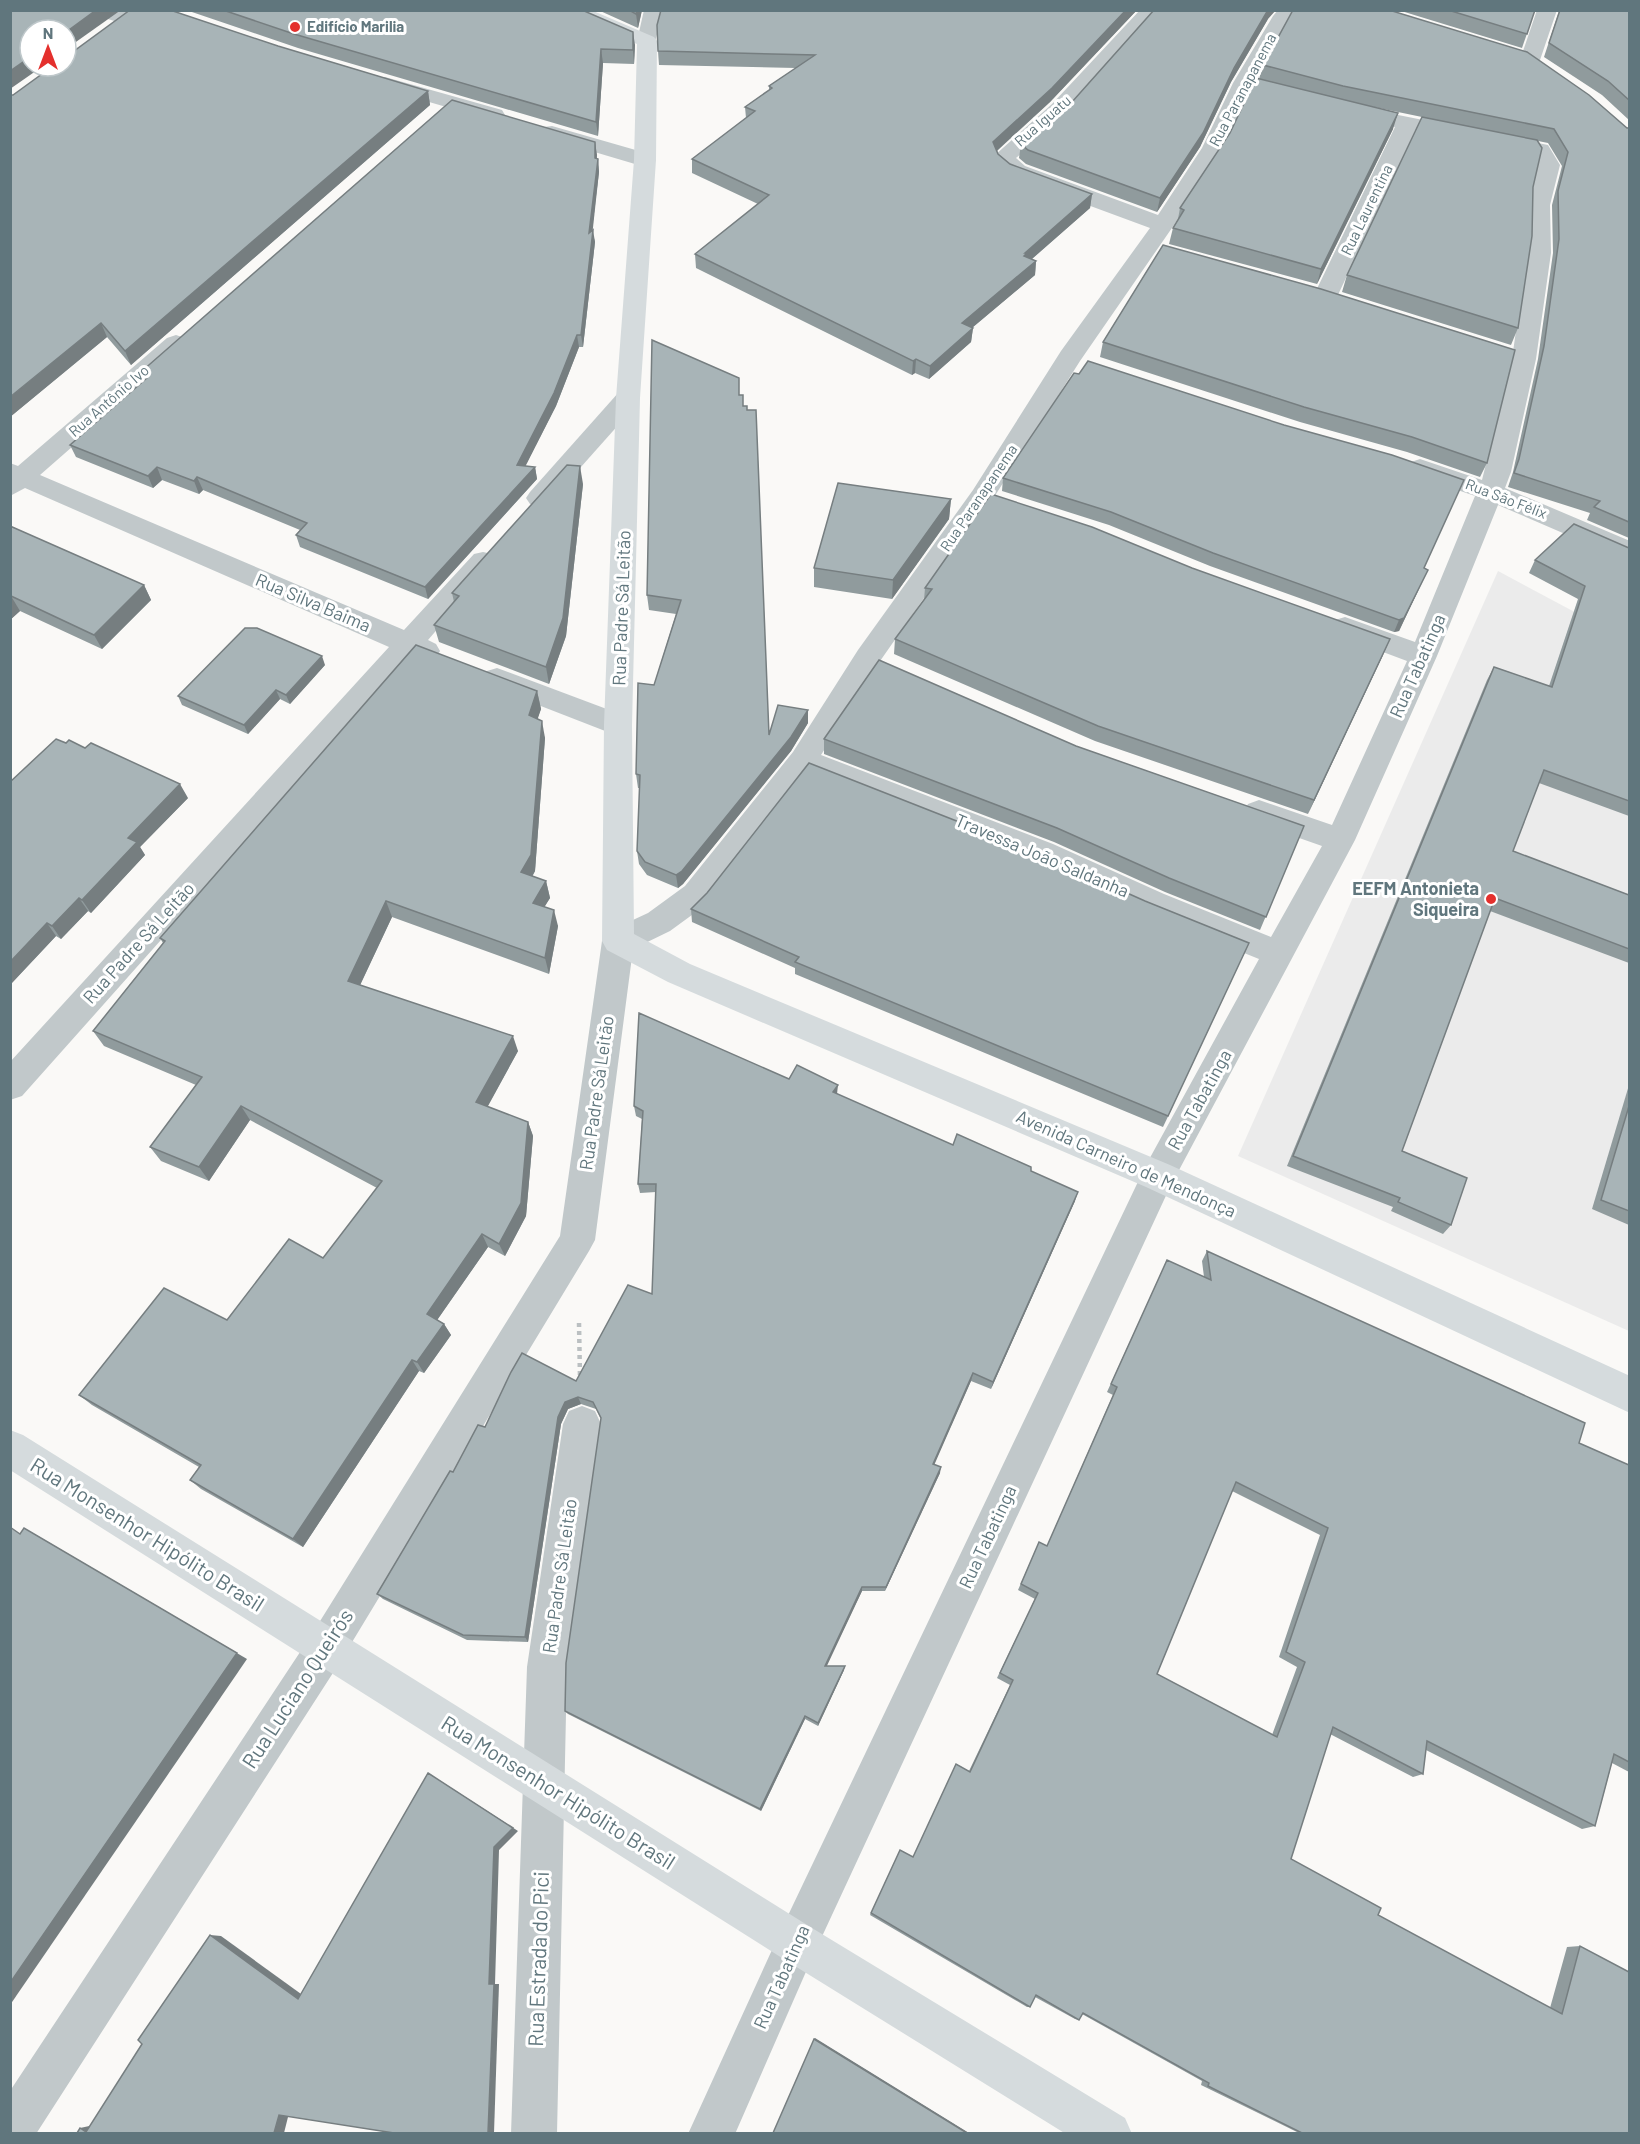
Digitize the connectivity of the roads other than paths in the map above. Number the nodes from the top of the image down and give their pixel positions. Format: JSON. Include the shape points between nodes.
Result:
{"nodes":[{"id":1,"x":99,"y":10,"type":"edge"},
{"id":2,"x":572,"y":10,"type":"edge"},
{"id":3,"x":654,"y":10,"type":"edge"},
{"id":4,"x":1152,"y":10,"type":"edge"},
{"id":5,"x":1290,"y":10,"type":"edge"},
{"id":6,"x":1547,"y":10,"type":"edge"},
{"id":7,"x":133,"y":15,"type":"edge"},
{"id":8,"x":110,"y":32,"type":"edge"},
{"id":9,"x":647,"y":42,"type":"junction"},
{"id":10,"x":1529,"y":62,"type":"edge"},
{"id":11,"x":370,"y":78,"type":"edge"},
{"id":12,"x":1337,"y":108,"type":"edge"},
{"id":13,"x":1408,"y":123,"type":"junction"},
{"id":14,"x":645,"y":160,"type":"junction"},
{"id":15,"x":1163,"y":225,"type":"junction"},
{"id":16,"x":1325,"y":298,"type":"edge"},
{"id":17,"x":188,"y":331,"type":"edge"},
{"id":18,"x":628,"y":398,"type":"junction"},
{"id":19,"x":1396,"y":460,"type":"edge"},
{"id":20,"x":14,"y":478,"type":"edge"},
{"id":21,"x":1491,"y":492,"type":"junction"},
{"id":22,"x":1629,"y":553,"type":"edge"},
{"id":23,"x":1322,"y":619,"type":"edge"},
{"id":24,"x":408,"y":644,"type":"junction"},
{"id":25,"x":1423,"y":656,"type":"junction"},
{"id":26,"x":618,"y":725,"type":"junction"},
{"id":27,"x":803,"y":760,"type":"junction"},
{"id":28,"x":1229,"y":801,"type":"edge"},
{"id":29,"x":1340,"y":840,"type":"junction"},
{"id":30,"x":618,"y":942,"type":"junction"},
{"id":31,"x":1280,"y":954,"type":"junction"},
{"id":32,"x":10,"y":1086,"type":"edge"},
{"id":33,"x":1158,"y":1176,"type":"junction"},
{"id":34,"x":577,"y":1240,"type":"joint"},
{"id":35,"x":1629,"y":1395,"type":"edge"},
{"id":36,"x":582,"y":1424,"type":"road end"},
{"id":37,"x":10,"y":1448,"type":"edge"},
{"id":38,"x":326,"y":1648,"type":"junction"},
{"id":39,"x":545,"y":1785,"type":"junction"},
{"id":40,"x":796,"y":1943,"type":"junction"},
{"id":41,"x":10,"y":2132,"type":"edge"},
{"id":42,"x":534,"y":2133,"type":"edge"},
{"id":43,"x":711,"y":2133,"type":"edge"},
{"id":44,"x":1109,"y":2133,"type":"edge"}],
"edges":[{"from":1,"to":7,"type":"street"},
{"from":2,"to":9,"type":"main road"},
{"from":3,"to":9,"type":"street"},
{"from":4,"to":15,"type":"street","name":"Rua Iguatu","via":[[1060,109],[1005,156],[1017,171]]},
{"from":5,"to":15,"type":"street","name":"Rua Paranapanema","via":[[1280,20],[1254,86]]},
{"from":6,"to":10,"type":"street"},
{"from":7,"to":8,"type":"street"},
{"from":9,"to":14,"type":"main road","name":"Rua Padre Sá Leitão"},
{"from":11,"to":14,"type":"street","via":[[441,110],[525,124]]},
{"from":12,"to":13,"type":"street"},
{"from":13,"to":16,"type":"street","name":"Rua Laurentina"},
{"from":13,"to":21,"type":"street","name":"Rua Tabatinga","via":[[1540,150],[1550,165],[1539,206],[1539,253],[1513,356],[1498,472]]},
{"from":14,"to":18,"type":"main road","name":"Rua Padre Sá Leitão"},
{"from":15,"to":27,"type":"street","name":"Rua Paranapanema","via":[[1158,250],[1081,360],[993,499]]},
{"from":17,"to":20,"type":"street","name":"Rua Antônio Ivo"},
{"from":18,"to":24,"type":"street","name":"Rua Padre Sá Leitão"},
{"from":18,"to":26,"type":"main road","name":"Rua Padre Sá Leitão"},
{"from":19,"to":21,"type":"street","name":"Rua São Félix"},
{"from":20,"to":24,"type":"street","name":"Rua Silva Baima"},
{"from":21,"to":22,"type":"street","name":"Rua São Félix"},
{"from":21,"to":25,"type":"street","name":"Rua Tabatinga"},
{"from":23,"to":25,"type":"street"},
{"from":24,"to":26,"type":"street","name":"Rua Silva Baima"},
{"from":24,"to":32,"type":"street","name":"Rua Padre Sá Leitão"},
{"from":25,"to":29,"type":"street","name":"Rua Tabatinga"},
{"from":26,"to":30,"type":"main road","name":"Rua Padre Sá Leitão"},
{"from":27,"to":30,"type":"street","name":"Rua Paranapanema","via":[[696,895],[647,931]]},
{"from":27,"to":31,"type":"street","name":"Travessa João Saldanha","via":[[1042,853]]},
{"from":28,"to":29,"type":"street"},
{"from":29,"to":31,"type":"street","name":"Rua Tabatinga"},
{"from":30,"to":33,"type":"main road","name":"Avenida Carneiro de Mendonça","via":[[680,973]]},
{"from":30,"to":34,"type":"street","name":"Rua Padre Sá Leitão"},
{"from":31,"to":33,"type":"street","name":"Rua Tabatinga"},
{"from":33,"to":35,"type":"main road","name":"Avenida Carneiro de Mendonça"},
{"from":33,"to":40,"type":"street","name":"Rua Tabatinga"},
{"from":34,"to":38,"type":"street","name":"Rua Luciano Queirós"},
{"from":36,"to":39,"type":"street","name":"Rua Padre Sá Leitão","via":[[547,1667]]},
{"from":37,"to":38,"type":"main road","name":"Rua Monsenhor Hipólito Brasil"},
{"from":38,"to":39,"type":"main road","name":"Rua Monsenhor Hipólito Brasil"},
{"from":38,"to":41,"type":"street","name":"Rua Luciano Queirós"},
{"from":39,"to":40,"type":"main road","name":"Rua Monsenhor Hipólito Brasil"},
{"from":39,"to":42,"type":"street","name":"Rua Estrada do Pici"},
{"from":40,"to":43,"type":"street","name":"Rua Tabatinga"},
{"from":40,"to":44,"type":"main road","name":"Rua Monsenhor Hipólito Brasil"}]}
